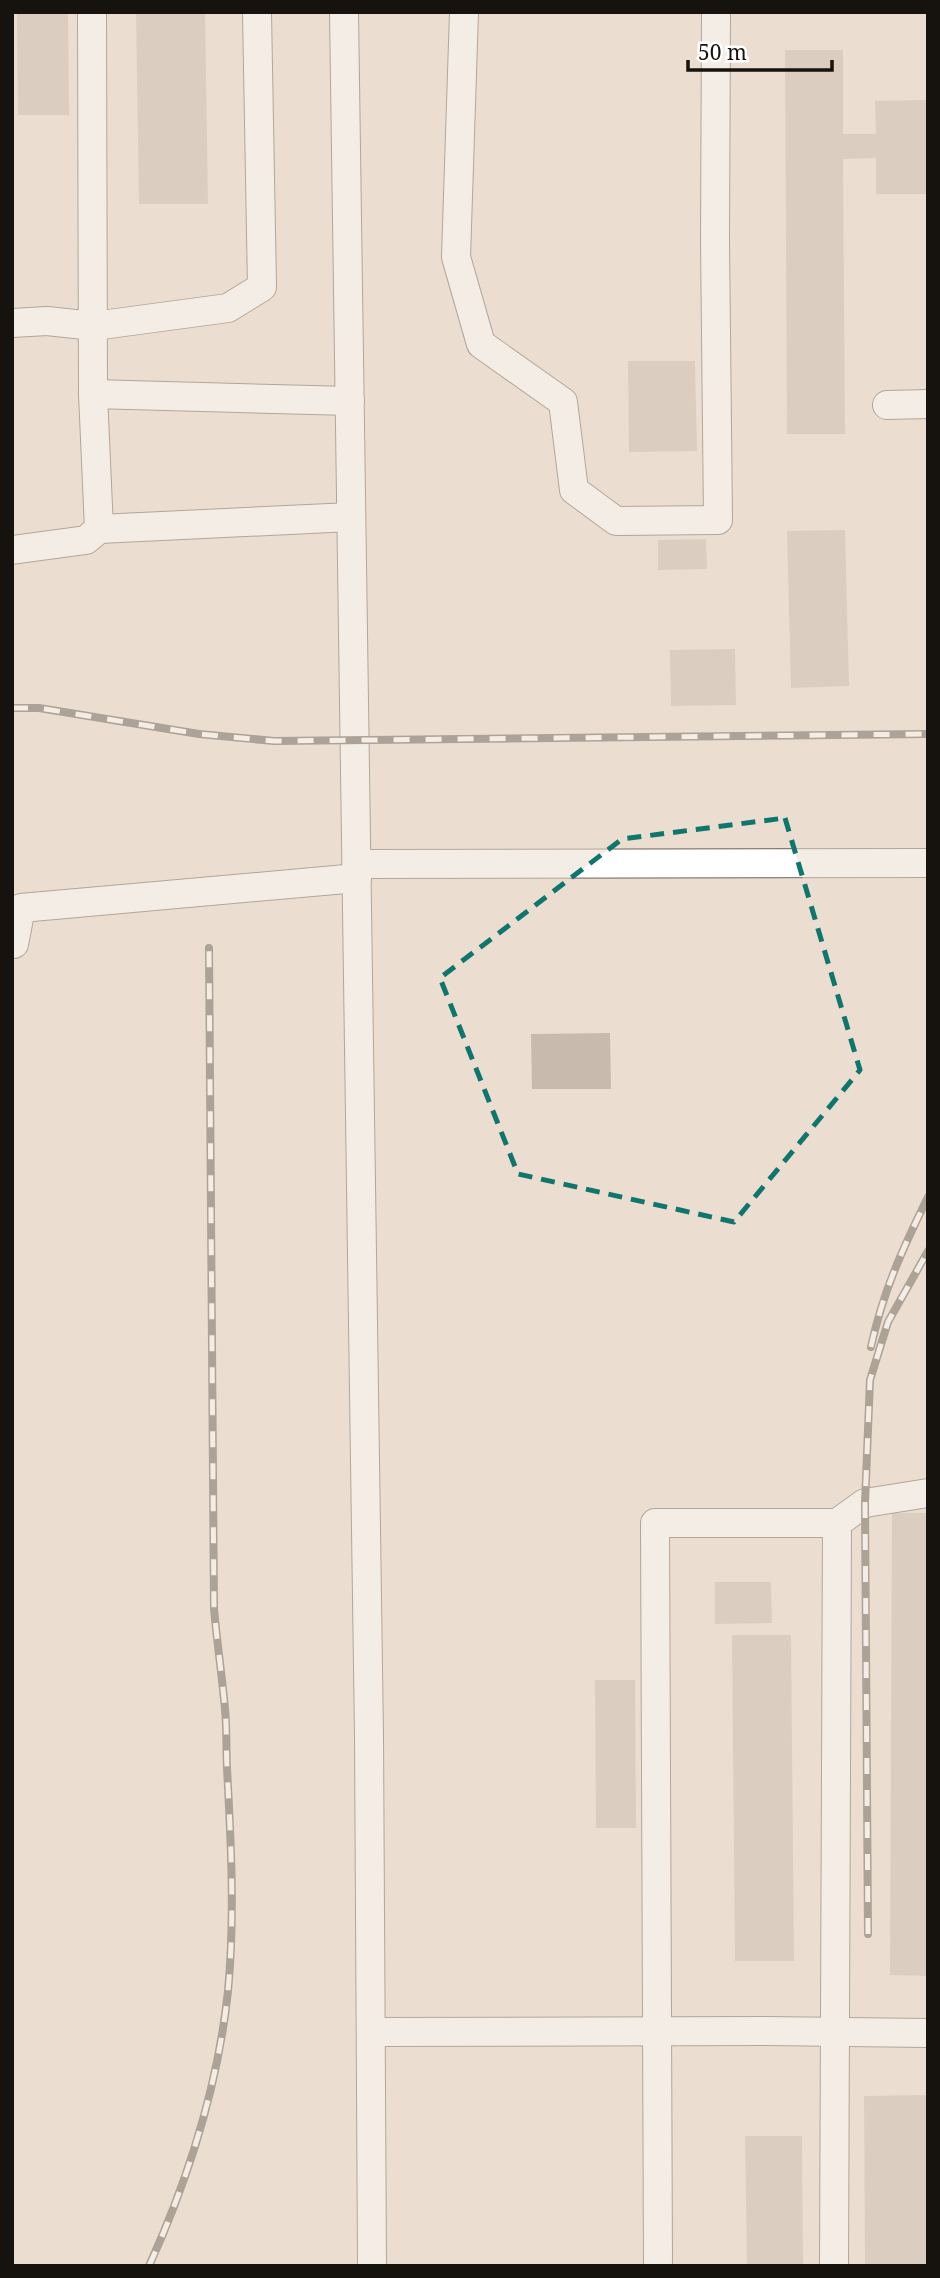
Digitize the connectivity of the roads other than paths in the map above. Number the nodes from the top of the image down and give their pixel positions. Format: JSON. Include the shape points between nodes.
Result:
{"nodes":[{"id":1,"x":92,"y":12,"type":"edge"},
{"id":2,"x":257,"y":12,"type":"edge"},
{"id":3,"x":344,"y":12,"type":"edge"},
{"id":4,"x":464,"y":12,"type":"edge"},
{"id":5,"x":716,"y":12,"type":"edge"},
{"id":6,"x":12,"y":323,"type":"edge"},
{"id":7,"x":94,"y":326,"type":"junction"},
{"id":8,"x":93,"y":394,"type":"junction"},
{"id":9,"x":350,"y":401,"type":"junction"},
{"id":10,"x":928,"y":404,"type":"edge"},
{"id":11,"x":887,"y":405,"type":"dead end"},
{"id":12,"x":351,"y":517,"type":"junction"},
{"id":13,"x":99,"y":529,"type":"junction"},
{"id":14,"x":12,"y":550,"type":"edge"},
{"id":15,"x":928,"y":863,"type":"edge"},
{"id":16,"x":357,"y":871,"type":"junction"},
{"id":17,"x":14,"y":944,"type":"edge"},
{"id":18,"x":928,"y":1493,"type":"edge"},
{"id":19,"x":837,"y":1523,"type":"junction"},
{"id":20,"x":656,"y":2031,"type":"junction"},
{"id":21,"x":371,"y":2032,"type":"junction"},
{"id":22,"x":836,"y":2032,"type":"junction"},
{"id":23,"x":928,"y":2033,"type":"edge"},
{"id":24,"x":372,"y":2266,"type":"edge"},
{"id":25,"x":658,"y":2266,"type":"edge"},
{"id":26,"x":834,"y":2266,"type":"edge"}],
"edges":[{"from":1,"to":7,"type":"street"},
{"from":2,"to":7,"type":"street","via":[[262,287],[228,308]]},
{"from":3,"to":9,"type":"street"},
{"from":4,"to":5,"type":"street","via":[[456,257],[481,344],[563,402],[574,490],[615,520],[718,520]]},
{"from":6,"to":7,"type":"street"},
{"from":7,"to":8,"type":"street"},
{"from":8,"to":9,"type":"street"},
{"from":8,"to":13,"type":"street"},
{"from":9,"to":12,"type":"street"},
{"from":10,"to":11,"type":"street"},
{"from":12,"to":13,"type":"street"},
{"from":12,"to":16,"type":"street"},
{"from":13,"to":14,"type":"street","via":[[86,540]]},
{"from":15,"to":16,"type":"street"},
{"from":16,"to":17,"type":"street","via":[[21,908]]},
{"from":16,"to":21,"type":"street"},
{"from":18,"to":19,"type":"street","via":[[864,1503]]},
{"from":19,"to":20,"type":"street","via":[[655,1523]]},
{"from":19,"to":22,"type":"street"},
{"from":20,"to":21,"type":"street"},
{"from":20,"to":22,"type":"street"},
{"from":20,"to":25,"type":"street"},
{"from":21,"to":24,"type":"street"},
{"from":22,"to":23,"type":"street"},
{"from":22,"to":26,"type":"street"}]}
